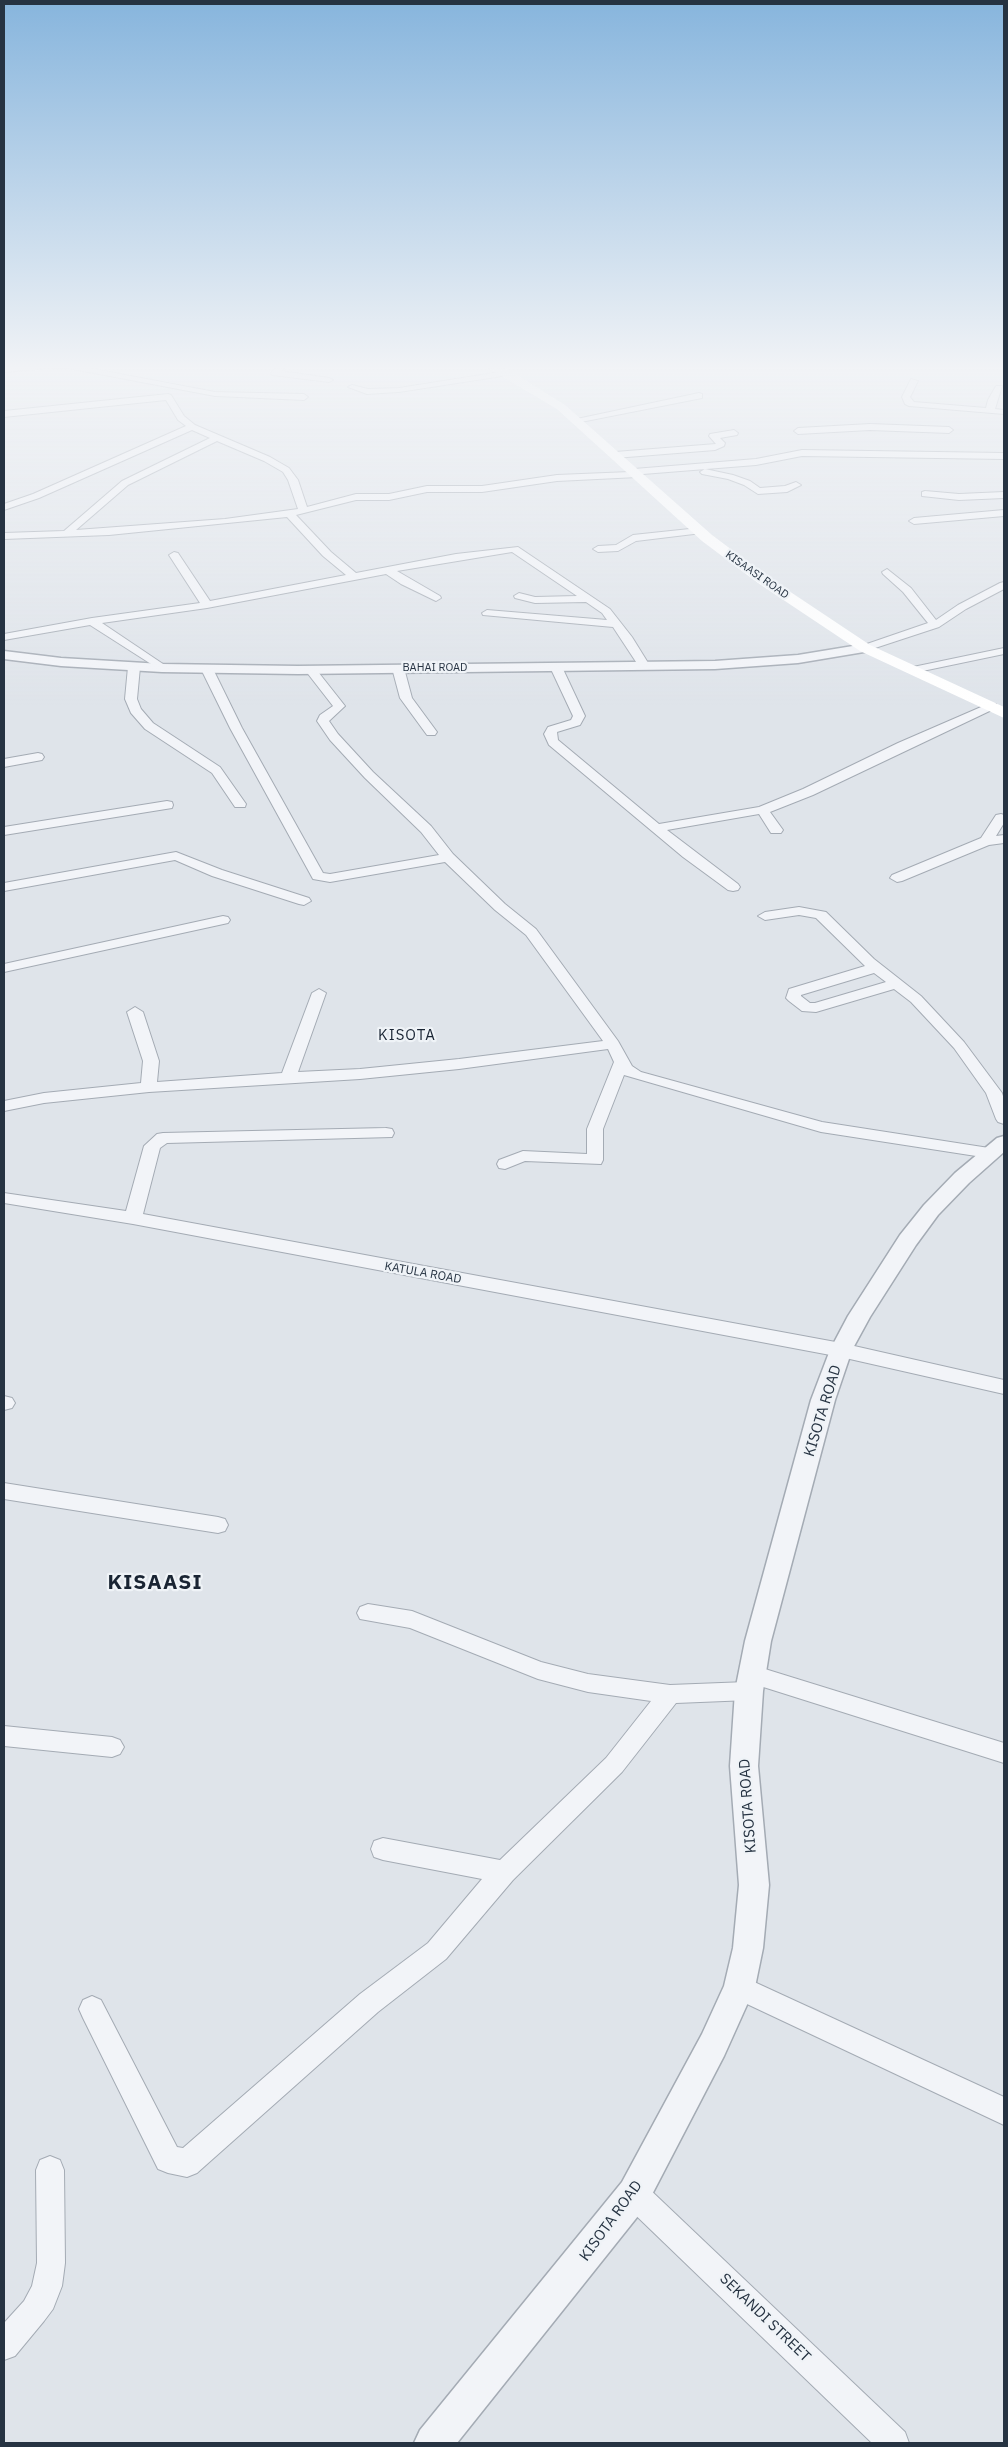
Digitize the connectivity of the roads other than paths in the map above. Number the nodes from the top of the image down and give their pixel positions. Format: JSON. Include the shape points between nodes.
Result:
{"nodes":[{"id":1,"x":74,"y":479,"type":"edge"},
{"id":2,"x":133,"y":479,"type":"edge"},
{"id":3,"x":292,"y":479,"type":"edge"},
{"id":4,"x":550,"y":479,"type":"edge"},
{"id":5,"x":643,"y":479,"type":"edge"},
{"id":6,"x":738,"y":479,"type":"edge"},
{"id":7,"x":796,"y":485,"type":"dead end"},
{"id":8,"x":926,"y":494,"type":"dead end"},
{"id":9,"x":1004,"y":495,"type":"edge"},
{"id":10,"x":4,"y":507,"type":"edge"},
{"id":11,"x":302,"y":510,"type":"junction"},
{"id":12,"x":1004,"y":513,"type":"edge"},
{"id":13,"x":290,"y":514,"type":"junction"},
{"id":14,"x":914,"y":522,"type":"dead end"},
{"id":15,"x":698,"y":531,"type":"junction"},
{"id":16,"x":67,"y":533,"type":"junction"},
{"id":17,"x":4,"y":536,"type":"edge"},
{"id":18,"x":598,"y":549,"type":"dead end"},
{"id":19,"x":174,"y":555,"type":"dead end"},
{"id":20,"x":388,"y":570,"type":"junction"},
{"id":21,"x":887,"y":572,"type":"dead end"},
{"id":22,"x":352,"y":575,"type":"junction"},
{"id":23,"x":1004,"y":585,"type":"edge"},
{"id":24,"x":519,"y":596,"type":"dead end"},
{"id":25,"x":436,"y":598,"type":"dead end"},
{"id":26,"x":588,"y":599,"type":"junction"},
{"id":27,"x":207,"y":604,"type":"junction"},
{"id":28,"x":487,"y":613,"type":"dead end"},
{"id":29,"x":92,"y":621,"type":"junction"},
{"id":30,"x":616,"y":624,"type":"junction"},
{"id":31,"x":935,"y":625,"type":"junction"},
{"id":32,"x":4,"y":637,"type":"edge"},
{"id":33,"x":865,"y":648,"type":"junction"},
{"id":34,"x":1004,"y":651,"type":"edge"},
{"id":35,"x":4,"y":656,"type":"edge"},
{"id":36,"x":644,"y":666,"type":"junction"},
{"id":37,"x":134,"y":667,"type":"junction"},
{"id":38,"x":556,"y":667,"type":"junction"},
{"id":39,"x":162,"y":668,"type":"junction"},
{"id":40,"x":398,"y":668,"type":"junction"},
{"id":41,"x":207,"y":669,"type":"junction"},
{"id":42,"x":311,"y":670,"type":"junction"},
{"id":43,"x":913,"y":670,"type":"junction"},
{"id":44,"x":998,"y":710,"type":"edge"},
{"id":45,"x":431,"y":732,"type":"dead end"},
{"id":46,"x":38,"y":757,"type":"dead end"},
{"id":47,"x":4,"y":763,"type":"edge"},
{"id":48,"x":167,"y":804,"type":"dead end"},
{"id":49,"x":240,"y":804,"type":"dead end"},
{"id":50,"x":762,"y":810,"type":"junction"},
{"id":51,"x":1001,"y":818,"type":"dead end"},
{"id":52,"x":657,"y":828,"type":"junction"},
{"id":53,"x":776,"y":830,"type":"dead end"},
{"id":54,"x":4,"y":831,"type":"edge"},
{"id":55,"x":1004,"y":839,"type":"edge"},
{"id":56,"x":986,"y":841,"type":"junction"},
{"id":57,"x":448,"y":857,"type":"junction"},
{"id":58,"x":897,"y":878,"type":"dead end"},
{"id":59,"x":4,"y":887,"type":"edge"},
{"id":60,"x":732,"y":887,"type":"dead end"},
{"id":61,"x":304,"y":901,"type":"dead end"},
{"id":62,"x":765,"y":916,"type":"dead end"},
{"id":63,"x":223,"y":920,"type":"dead end"},
{"id":64,"x":4,"y":968,"type":"edge"},
{"id":65,"x":876,"y":968,"type":"junction"},
{"id":66,"x":896,"y":984,"type":"junction"},
{"id":67,"x":319,"y":993,"type":"dead end"},
{"id":68,"x":135,"y":1012,"type":"dead end"},
{"id":69,"x":613,"y":1044,"type":"junction"},
{"id":70,"x":621,"y":1063,"type":"junction"},
{"id":71,"x":288,"y":1077,"type":"junction"},
{"id":72,"x":150,"y":1088,"type":"junction"},
{"id":73,"x":4,"y":1106,"type":"edge"},
{"id":74,"x":1004,"y":1119,"type":"edge"},
{"id":75,"x":386,"y":1132,"type":"dead end"},
{"id":76,"x":997,"y":1148,"type":"edge"},
{"id":77,"x":505,"y":1164,"type":"dead end"},
{"id":78,"x":4,"y":1198,"type":"edge"},
{"id":79,"x":133,"y":1218,"type":"junction"},
{"id":80,"x":841,"y":1350,"type":"junction"},
{"id":81,"x":1004,"y":1387,"type":"edge"},
{"id":82,"x":4,"y":1491,"type":"edge"},
{"id":83,"x":218,"y":1524,"type":"dead end"},
{"id":84,"x":368,"y":1613,"type":"dead end"},
{"id":85,"x":750,"y":1682,"type":"junction"},
{"id":86,"x":670,"y":1694,"type":"junction"},
{"id":87,"x":4,"y":1736,"type":"edge"},
{"id":88,"x":112,"y":1747,"type":"dead end"},
{"id":89,"x":1004,"y":1753,"type":"edge"},
{"id":90,"x":383,"y":1849,"type":"dead end"},
{"id":91,"x":504,"y":1872,"type":"junction"},
{"id":92,"x":739,"y":1987,"type":"junction"},
{"id":93,"x":92,"y":2009,"type":"dead end"},
{"id":94,"x":1004,"y":2111,"type":"edge"},
{"id":95,"x":50,"y":2170,"type":"dead end"},
{"id":96,"x":634,"y":2194,"type":"junction"},
{"id":97,"x":4,"y":2345,"type":"edge"},
{"id":98,"x":446,"y":2438,"type":"edge"},
{"id":99,"x":894,"y":2443,"type":"edge"}],
"edges":[{"from":1,"to":10,"type":"street"},
{"from":2,"to":16,"type":"street"},
{"from":3,"to":11,"type":"street"},
{"from":4,"to":11,"type":"street","via":[[482,490],[427,489],[390,497],[356,497]]},
{"from":5,"to":15,"type":"main road","name":"KISAASI ROAD"},
{"from":6,"to":7,"type":"street","via":[[758,491],[787,489]]},
{"from":8,"to":9,"type":"street","via":[[945,497]]},
{"from":11,"to":13,"type":"street"},
{"from":12,"to":14,"type":"street"},
{"from":13,"to":16,"type":"street","via":[[145,529]]},
{"from":13,"to":22,"type":"street","via":[[327,554]]},
{"from":15,"to":18,"type":"street","via":[[632,538],[618,548]]},
{"from":15,"to":33,"type":"main road","name":"KISAASI ROAD","via":[[731,559]]},
{"from":16,"to":17,"type":"street"},
{"from":19,"to":27,"type":"street"},
{"from":20,"to":22,"type":"street"},
{"from":20,"to":25,"type":"street"},
{"from":20,"to":26,"type":"street","via":[[456,556],[514,549]]},
{"from":21,"to":31,"type":"street","via":[[907,590]]},
{"from":22,"to":27,"type":"street"},
{"from":23,"to":31,"type":"street"},
{"from":24,"to":26,"type":"street","via":[[534,600]]},
{"from":26,"to":30,"type":"street","via":[[606,611]]},
{"from":27,"to":29,"type":"street"},
{"from":28,"to":30,"type":"street"},
{"from":29,"to":32,"type":"street"},
{"from":29,"to":39,"type":"street"},
{"from":30,"to":36,"type":"street"},
{"from":31,"to":33,"type":"street"},
{"from":33,"to":36,"type":"street","name":"BAHAI ROAD","via":[[784,660]]},
{"from":33,"to":43,"type":"main road","name":"KISAASI ROAD"},
{"from":34,"to":43,"type":"street"},
{"from":35,"to":37,"type":"street","name":"BAHAI ROAD"},
{"from":36,"to":38,"type":"street","name":"BAHAI ROAD"},
{"from":37,"to":39,"type":"street","name":"BAHAI ROAD"},
{"from":37,"to":49,"type":"street","via":[[131,699],[135,710],[149,726],[216,770]]},
{"from":38,"to":40,"type":"street","name":"BAHAI ROAD"},
{"from":38,"to":52,"type":"street","via":[[579,716],[576,722],[552,730],[550,738]]},
{"from":39,"to":41,"type":"street","name":"BAHAI ROAD"},
{"from":40,"to":42,"type":"street","name":"BAHAI ROAD"},
{"from":40,"to":45,"type":"street","via":[[406,698]]},
{"from":41,"to":42,"type":"street","name":"BAHAI ROAD"},
{"from":41,"to":57,"type":"street","via":[[318,876],[330,878]]},
{"from":42,"to":57,"type":"street","via":[[339,706],[323,721],[369,775],[418,820]]},
{"from":43,"to":44,"type":"main road","name":"KISAASI ROAD"},
{"from":44,"to":50,"type":"street","via":[[902,746]]},
{"from":46,"to":47,"type":"street"},
{"from":48,"to":54,"type":"street"},
{"from":50,"to":52,"type":"street"},
{"from":50,"to":53,"type":"street"},
{"from":51,"to":56,"type":"street"},
{"from":52,"to":60,"type":"street"},
{"from":55,"to":56,"type":"street"},
{"from":56,"to":58,"type":"street"},
{"from":57,"to":69,"type":"street","via":[[531,932]]},
{"from":59,"to":61,"type":"street","via":[[176,856]]},
{"from":62,"to":65,"type":"street","via":[[799,911],[821,915]]},
{"from":63,"to":64,"type":"street"},
{"from":65,"to":66,"type":"street"},
{"from":65,"to":66,"type":"street","via":[[794,992],[794,998],[807,1008]]},
{"from":66,"to":74,"type":"street","via":[[916,999],[959,1045],[994,1093]]},
{"from":67,"to":71,"type":"street"},
{"from":68,"to":72,"type":"street","via":[[151,1061]]},
{"from":69,"to":70,"type":"street"},
{"from":69,"to":71,"type":"street","via":[[459,1064]]},
{"from":70,"to":76,"type":"street","via":[[635,1076],[821,1127]]},
{"from":70,"to":77,"type":"street","via":[[595,1129],[595,1160],[523,1156]]},
{"from":71,"to":72,"type":"street"},
{"from":72,"to":73,"type":"street"},
{"from":75,"to":79,"type":"street","via":[[163,1138],[152,1146]]},
{"from":76,"to":80,"type":"street","name":"KISOTA ROAD","via":[[962,1178],[925,1218],[859,1316]]},
{"from":78,"to":79,"type":"street","name":"KATULA ROAD"},
{"from":79,"to":80,"type":"street","name":"KATULA ROAD"},
{"from":80,"to":81,"type":"street","name":"KATULA ROAD"},
{"from":80,"to":85,"type":"street","name":"KISOTA ROAD","via":[[824,1400],[758,1641]]},
{"from":82,"to":83,"type":"street"},
{"from":84,"to":86,"type":"street","via":[[412,1620],[538,1670],[588,1683]]},
{"from":85,"to":86,"type":"street"},
{"from":85,"to":89,"type":"street"},
{"from":85,"to":92,"type":"street","name":"KISOTA ROAD","via":[[744,1766],[754,1885],[748,1948]]},
{"from":86,"to":91,"type":"street","via":[[614,1765]]},
{"from":87,"to":88,"type":"street"},
{"from":90,"to":91,"type":"street"},
{"from":91,"to":93,"type":"street","via":[[437,1950],[369,2003],[187,2163],[168,2160]]},
{"from":92,"to":94,"type":"street"},
{"from":92,"to":96,"type":"street","name":"KISOTA ROAD","via":[[713,2045]]},
{"from":95,"to":97,"type":"street","via":[[51,2263],[47,2286],[43,2299]]},
{"from":96,"to":98,"type":"street","name":"KISOTA ROAD"},
{"from":96,"to":99,"type":"street","name":"SEKANDI STREET"}]}
